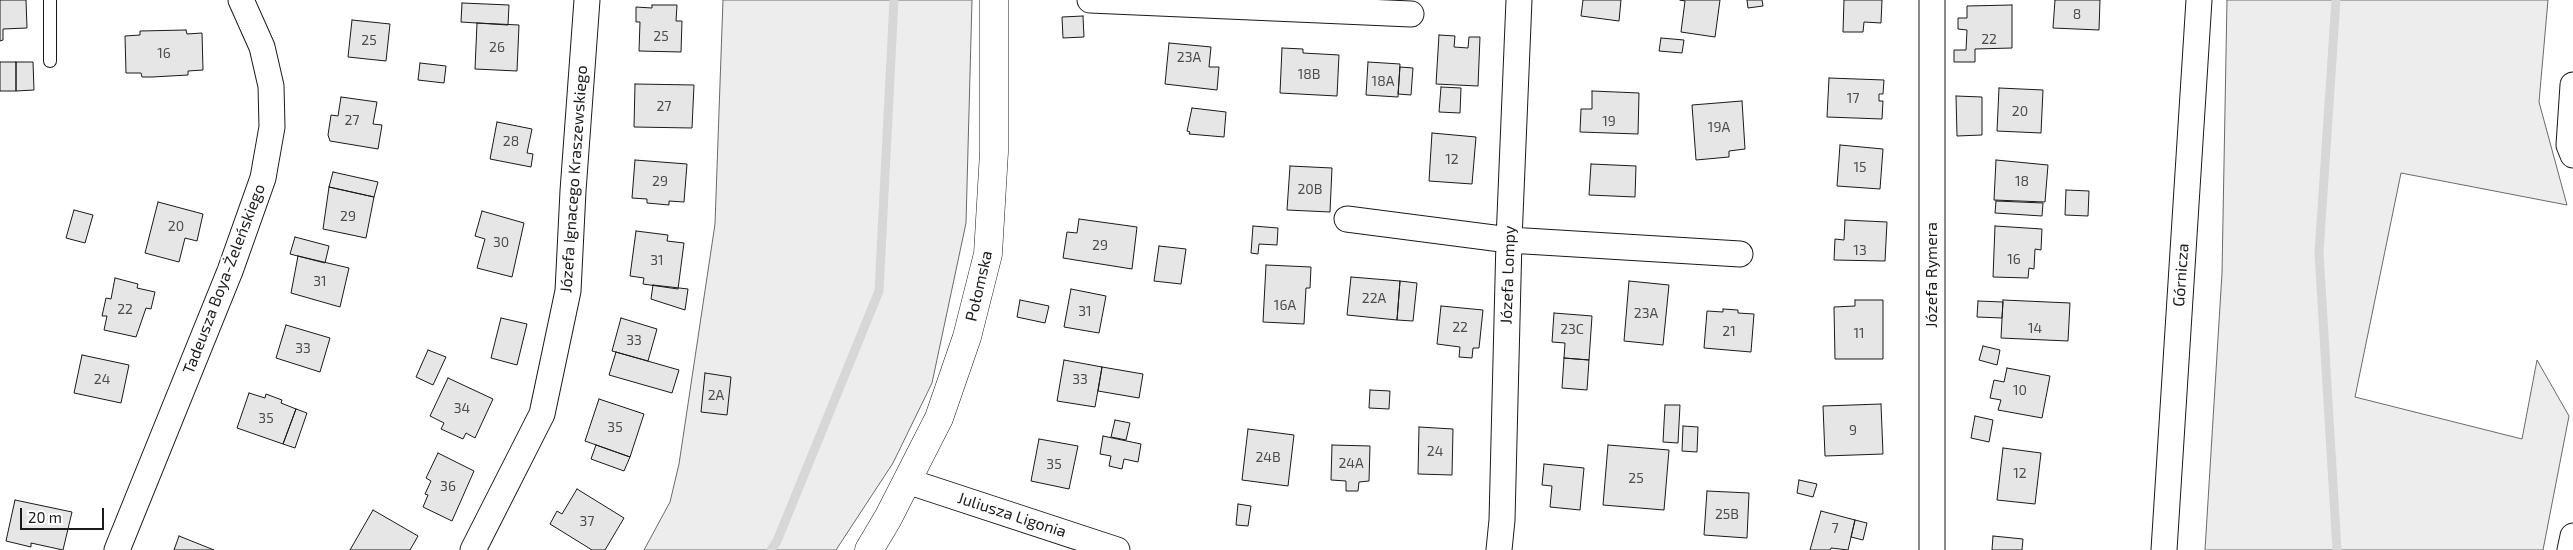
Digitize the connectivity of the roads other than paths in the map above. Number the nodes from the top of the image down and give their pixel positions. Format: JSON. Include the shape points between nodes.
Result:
{"nodes":[{"id":1,"x":50,"y":0,"type":"edge"},
{"id":2,"x":241,"y":0,"type":"edge"},
{"id":3,"x":587,"y":0,"type":"edge"},
{"id":4,"x":994,"y":0,"type":"edge"},
{"id":5,"x":1090,"y":0,"type":"edge"},
{"id":6,"x":1519,"y":0,"type":"edge"},
{"id":7,"x":1932,"y":0,"type":"edge"},
{"id":8,"x":2199,"y":0,"type":"edge"},
{"id":9,"x":1411,"y":14,"type":"dead end"},
{"id":10,"x":50,"y":61,"type":"dead end"},
{"id":11,"x":2573,"y":85,"type":"edge"},
{"id":12,"x":2573,"y":154,"type":"edge"},
{"id":13,"x":1347,"y":219,"type":"dead end"},
{"id":14,"x":1509,"y":240,"type":"junction"},
{"id":15,"x":1740,"y":254,"type":"dead end"},
{"id":16,"x":907,"y":481,"type":"junction"},
{"id":17,"x":2573,"y":536,"type":"edge"},
{"id":18,"x":117,"y":550,"type":"edge"},
{"id":19,"x":473,"y":550,"type":"edge"},
{"id":20,"x":869,"y":550,"type":"edge"},
{"id":21,"x":1117,"y":550,"type":"edge"},
{"id":22,"x":1499,"y":550,"type":"edge"},
{"id":23,"x":1932,"y":550,"type":"edge"},
{"id":24,"x":2164,"y":550,"type":"edge"},
{"id":25,"x":2570,"y":550,"type":"edge"}],
"edges":[{"from":1,"to":10,"type":"lane"},
{"from":2,"to":18,"type":"street","name":"Tadeusza Boya-Żeleńskiego","via":[[262,47],[271,86],[272,127],[263,178],[230,271]]},
{"from":3,"to":19,"type":"street","name":"Józefa Ignacego Kraszewskiego","via":[[572,191],[568,291],[542,414]]},
{"from":4,"to":16,"type":"street","name":"Połomska","via":[[994,152],[988,254],[967,337],[939,418]]},
{"from":5,"to":9,"type":"street"},
{"from":6,"to":14,"type":"street","name":"Józefa Lompy"},
{"from":7,"to":23,"type":"street","name":"Józefa Rymera"},
{"from":8,"to":24,"type":"street","name":"Górnicza"},
{"from":11,"to":12,"type":"street","via":[[2569,145]]},
{"from":13,"to":14,"type":"street"},
{"from":14,"to":15,"type":"street"},
{"from":14,"to":22,"type":"street","name":"Józefa Lompy"},
{"from":16,"to":20,"type":"street","name":"Połomska"},
{"from":16,"to":21,"type":"street","name":"Juliusza Ligonia"},
{"from":17,"to":25,"type":"street"}]}
